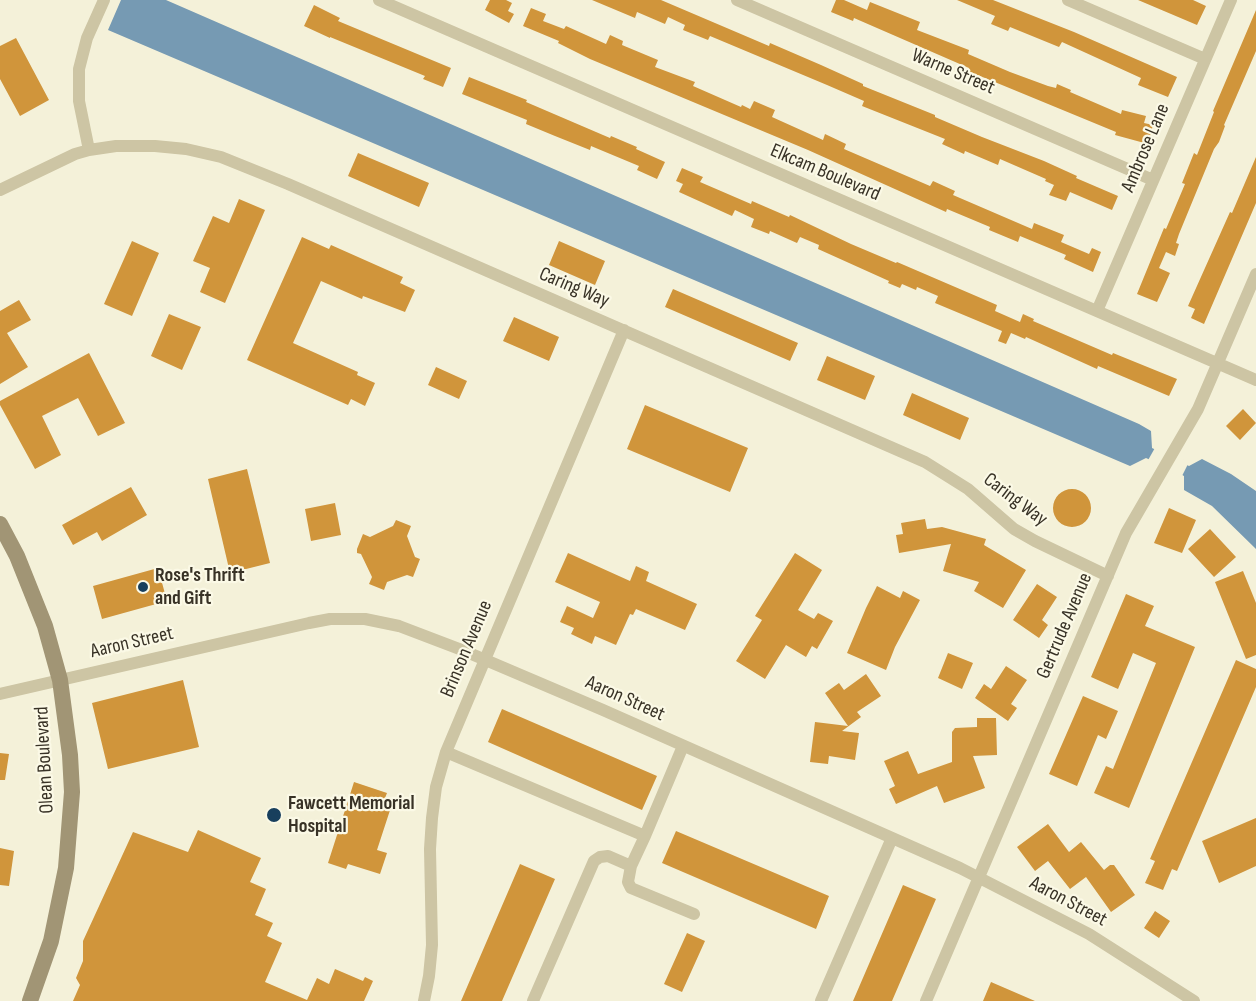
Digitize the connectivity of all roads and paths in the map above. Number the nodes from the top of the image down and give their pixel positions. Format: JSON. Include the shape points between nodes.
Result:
{"nodes":[{"id":1,"x":104,"y":0,"type":"edge"},
{"id":2,"x":378,"y":0,"type":"edge"},
{"id":3,"x":737,"y":0,"type":"edge"},
{"id":4,"x":1068,"y":0,"type":"edge"},
{"id":5,"x":1231,"y":0,"type":"edge"},
{"id":6,"x":393,"y":3,"type":"edge"},
{"id":7,"x":1205,"y":59,"type":"junction"},
{"id":8,"x":89,"y":150,"type":"junction"},
{"id":9,"x":1154,"y":180,"type":"junction"},
{"id":10,"x":0,"y":190,"type":"edge"},
{"id":11,"x":1256,"y":274,"type":"edge"},
{"id":12,"x":1097,"y":311,"type":"junction"},
{"id":13,"x":624,"y":330,"type":"junction"},
{"id":14,"x":1217,"y":363,"type":"junction"},
{"id":15,"x":1256,"y":380,"type":"edge"},
{"id":16,"x":0,"y":524,"type":"edge"},
{"id":17,"x":1108,"y":576,"type":"junction"},
{"id":18,"x":484,"y":660,"type":"junction"},
{"id":19,"x":60,"y":680,"type":"junction"},
{"id":20,"x":0,"y":694,"type":"edge"},
{"id":21,"x":683,"y":746,"type":"junction"},
{"id":22,"x":446,"y":752,"type":"junction"},
{"id":23,"x":645,"y":837,"type":"junction"},
{"id":24,"x":892,"y":838,"type":"junction"},
{"id":25,"x":631,"y":866,"type":"junction"},
{"id":26,"x":979,"y":877,"type":"junction"},
{"id":27,"x":694,"y":914,"type":"dead end"},
{"id":28,"x":30,"y":1001,"type":"edge"},
{"id":29,"x":424,"y":1001,"type":"edge"},
{"id":30,"x":533,"y":1001,"type":"edge"},
{"id":31,"x":821,"y":1001,"type":"edge"},
{"id":32,"x":926,"y":1001,"type":"edge"},
{"id":33,"x":1194,"y":1001,"type":"edge"}],
"edges":[{"from":1,"to":8,"type":"street","via":[[87,38],[79,69]]},
{"from":2,"to":6,"type":"street","name":"Elkcam Boulevard"},
{"from":3,"to":9,"type":"street","name":"Warne Street"},
{"from":4,"to":7,"type":"street"},
{"from":5,"to":7,"type":"street","name":"Ambrose Lane"},
{"from":6,"to":12,"type":"street","name":"Elkcam Boulevard"},
{"from":7,"to":9,"type":"street","name":"Ambrose Lane"},
{"from":8,"to":10,"type":"street","name":"Caring Way"},
{"from":8,"to":13,"type":"street","name":"Caring Way","via":[[155,146],[221,157]]},
{"from":9,"to":12,"type":"street","name":"Ambrose Lane"},
{"from":11,"to":14,"type":"street","name":"Gertrude Avenue"},
{"from":12,"to":14,"type":"street","name":"Elkcam Boulevard"},
{"from":13,"to":17,"type":"street","name":"Caring Way","via":[[925,462],[968,489],[1014,529]]},
{"from":13,"to":18,"type":"street","name":"Brinson Avenue"},
{"from":14,"to":15,"type":"street","name":"Elkcam Boulevard"},
{"from":14,"to":17,"type":"street","name":"Gertrude Avenue","via":[[1198,409],[1134,518]]},
{"from":16,"to":19,"type":"street","name":"Olean Boulevard","via":[[33,590]]},
{"from":17,"to":26,"type":"street","name":"Gertrude Avenue"},
{"from":18,"to":19,"type":"street","name":"Aaron Street","via":[[399,626],[330,619]]},
{"from":18,"to":21,"type":"street","name":"Aaron Street"},
{"from":18,"to":22,"type":"street","name":"Brinson Avenue"},
{"from":19,"to":20,"type":"street","name":"Aaron Street"},
{"from":19,"to":28,"type":"street","name":"Olean Boulevard","via":[[70,755],[69,837],[60,905]]},
{"from":21,"to":23,"type":"street"},
{"from":21,"to":24,"type":"street","name":"Aaron Street"},
{"from":22,"to":23,"type":"street"},
{"from":22,"to":29,"type":"street","name":"Brinson Avenue","via":[[432,818],[432,945]]},
{"from":23,"to":25,"type":"street"},
{"from":24,"to":26,"type":"street","name":"Aaron Street"},
{"from":24,"to":31,"type":"street"},
{"from":25,"to":27,"type":"street","via":[[631,888]]},
{"from":25,"to":30,"type":"street","via":[[608,856],[594,861]]},
{"from":26,"to":32,"type":"street","name":"Gertrude Avenue"},
{"from":26,"to":33,"type":"street","name":"Aaron Street","via":[[1089,934]]}]}
